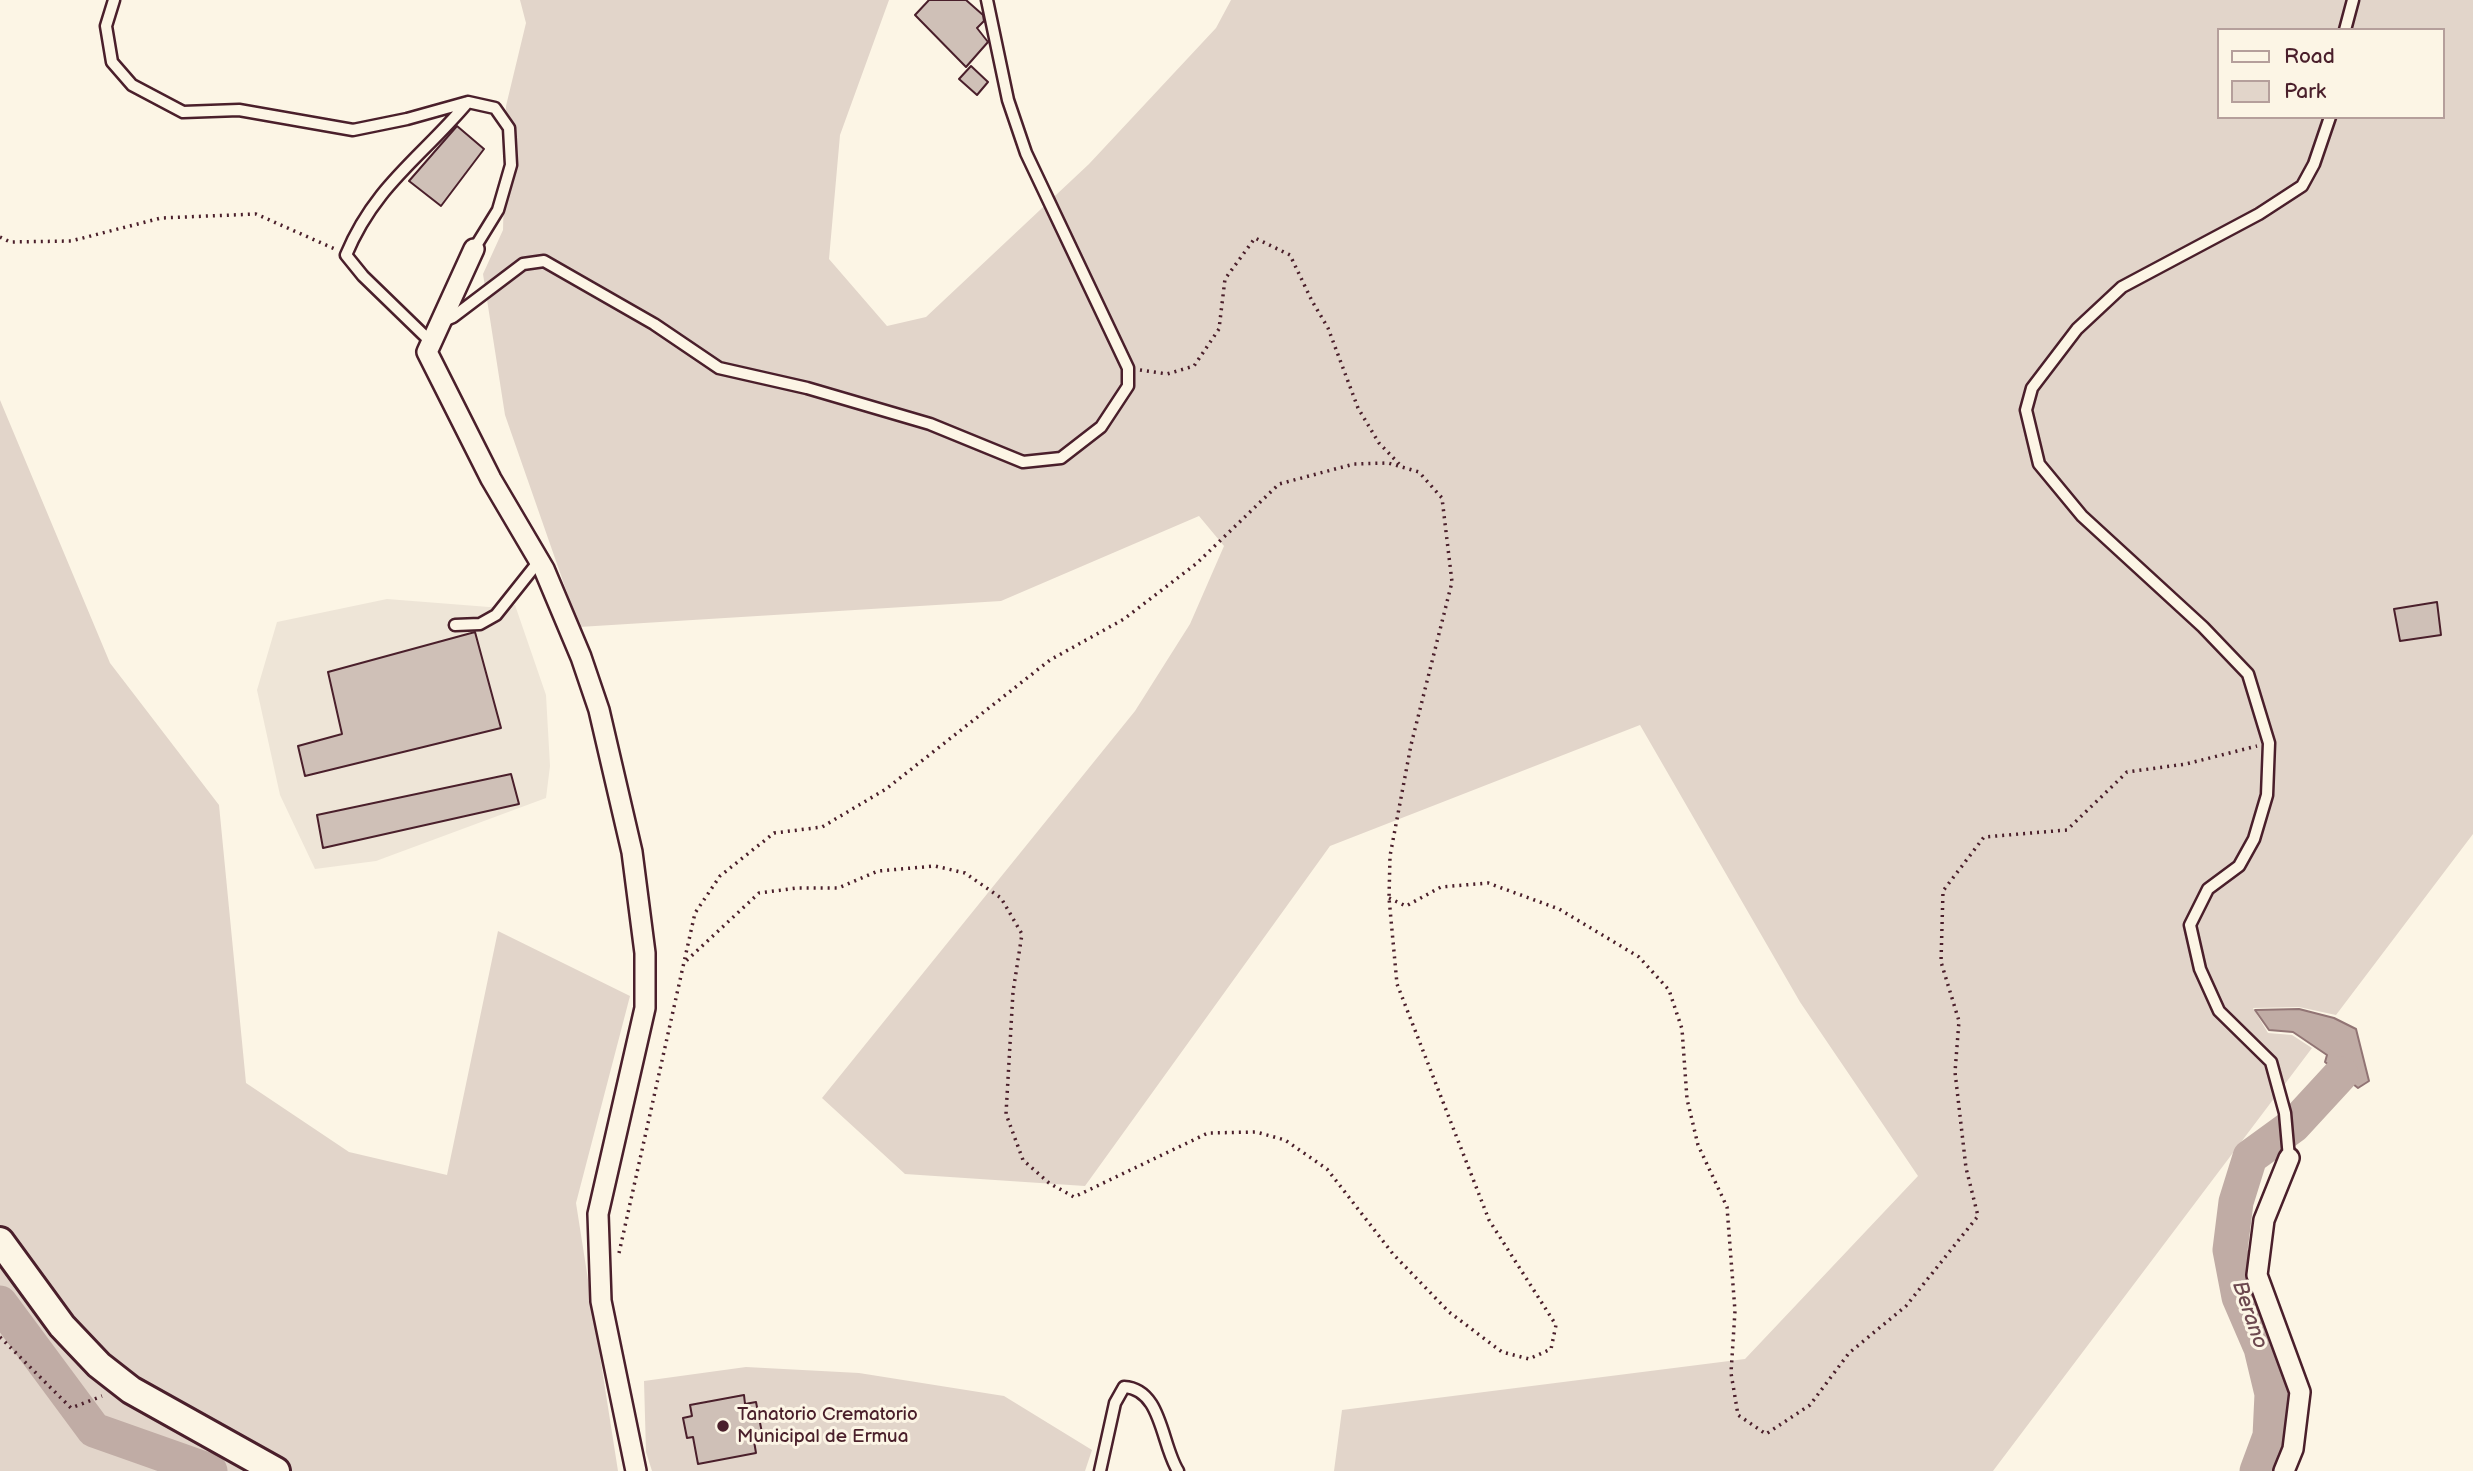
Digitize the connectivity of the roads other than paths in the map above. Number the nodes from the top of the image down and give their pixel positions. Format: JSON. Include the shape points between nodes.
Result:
{"nodes":[{"id":1,"x":114,"y":0,"type":"edge"},
{"id":2,"x":987,"y":0,"type":"edge"},
{"id":3,"x":2353,"y":0,"type":"edge"},
{"id":4,"x":2346,"y":28,"type":"edge"},
{"id":5,"x":468,"y":102,"type":"junction"},
{"id":6,"x":2329,"y":119,"type":"edge"},
{"id":7,"x":474,"y":249,"type":"joint"},
{"id":8,"x":440,"y":322,"type":"junction"},
{"id":9,"x":431,"y":342,"type":"junction"},
{"id":10,"x":539,"y":561,"type":"junction"},
{"id":11,"x":455,"y":625,"type":"dead end"},
{"id":12,"x":2289,"y":1158,"type":"joint"},
{"id":13,"x":0,"y":1241,"type":"edge"},
{"id":14,"x":276,"y":1471,"type":"edge"},
{"id":15,"x":636,"y":1471,"type":"edge"},
{"id":16,"x":1100,"y":1471,"type":"edge"},
{"id":17,"x":1178,"y":1471,"type":"edge"},
{"id":18,"x":2284,"y":1471,"type":"edge"}],
"edges":[{"from":1,"to":5,"type":"lane","via":[[106,26],[112,62],[132,85],[183,112],[239,110],[353,130]]},
{"from":2,"to":8,"type":"lane","via":[[1008,100],[1026,153],[1128,368],[1128,386],[1101,427],[1061,458],[1023,462],[930,424],[719,368],[654,324],[544,261],[523,264]]},
{"from":3,"to":4,"type":"lane"},
{"from":5,"to":7,"type":"lane","via":[[495,108],[509,128],[510,140],[511,165],[498,210]]},
{"from":5,"to":9,"type":"lane","via":[[360,221],[346,255]]},
{"from":6,"to":12,"type":"lane","via":[[2302,186],[2122,287],[2077,329],[2032,388],[2026,411],[2039,464],[2082,516],[2248,674],[2269,743],[2267,795],[2254,839],[2239,866],[2208,889],[2190,925],[2200,969],[2219,1011],[2271,1062],[2286,1112]]},
{"from":7,"to":8,"type":"street"},
{"from":8,"to":9,"type":"street"},
{"from":9,"to":10,"type":"street","via":[[427,352],[491,480]]},
{"from":10,"to":11,"type":"lane","via":[[496,615],[480,624]]},
{"from":10,"to":15,"type":"street","via":[[599,710],[632,852],[645,953],[645,1008],[598,1213],[601,1301]]},
{"from":12,"to":18,"type":"street","via":[[2264,1220],[2257,1275],[2300,1392],[2293,1449]]},
{"from":13,"to":14,"type":"main road","via":[[62,1325],[99,1365],[131,1390]]},
{"from":16,"to":17,"type":"lane","via":[[1115,1403],[1124,1387],[1148,1395]]}]}
